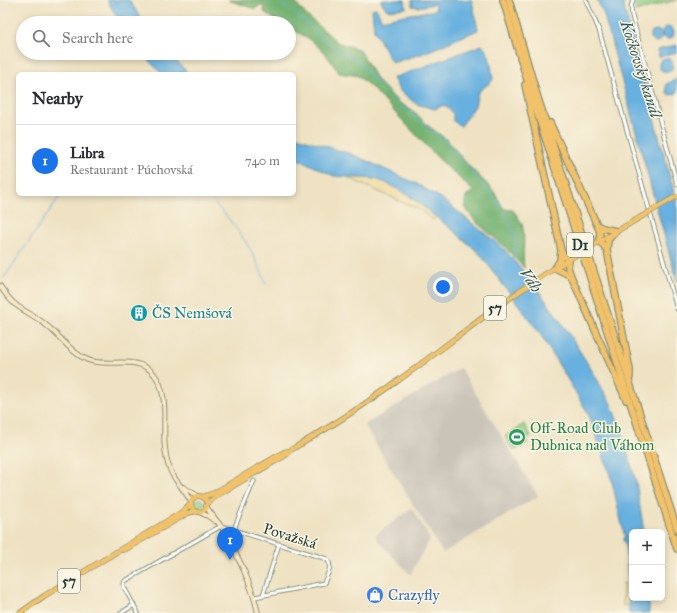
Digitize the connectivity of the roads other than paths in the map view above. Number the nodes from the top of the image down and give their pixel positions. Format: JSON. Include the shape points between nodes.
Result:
{"nodes":[{"id":1,"x":503,"y":0,"type":"edge"},
{"id":2,"x":509,"y":0,"type":"edge"},
{"id":3,"x":586,"y":0,"type":"edge"},
{"id":4,"x":633,"y":0,"type":"edge"},
{"id":5,"x":522,"y":65,"type":"junction"},
{"id":6,"x":538,"y":98,"type":"junction"},
{"id":7,"x":677,"y":184,"type":"edge"},
{"id":8,"x":677,"y":196,"type":"edge"},
{"id":9,"x":597,"y":225,"type":"junction"},
{"id":10,"x":616,"y":231,"type":"junction"},
{"id":11,"x":598,"y":242,"type":"junction"},
{"id":12,"x":560,"y":250,"type":"junction"},
{"id":13,"x":607,"y":250,"type":"junction"},
{"id":14,"x":570,"y":259,"type":"junction"},
{"id":15,"x":554,"y":269,"type":"junction"},
{"id":16,"x":571,"y":276,"type":"junction"},
{"id":17,"x":0,"y":286,"type":"edge"},
{"id":18,"x":677,"y":309,"type":"edge"},
{"id":19,"x":630,"y":384,"type":"junction"},
{"id":20,"x":637,"y":425,"type":"junction"},
{"id":21,"x":289,"y":451,"type":"junction"},
{"id":22,"x":254,"y":481,"type":"dead end"},
{"id":23,"x":178,"y":483,"type":"junction"},
{"id":24,"x":200,"y":497,"type":"junction"},
{"id":25,"x":191,"y":503,"type":"junction"},
{"id":26,"x":206,"y":505,"type":"junction"},
{"id":27,"x":197,"y":512,"type":"junction"},
{"id":28,"x":220,"y":525,"type":"junction"},
{"id":29,"x":677,"y":529,"type":"edge"},
{"id":30,"x":235,"y":531,"type":"junction"},
{"id":31,"x":231,"y":544,"type":"junction"},
{"id":32,"x":279,"y":544,"type":"junction"},
{"id":33,"x":677,"y":549,"type":"edge"},
{"id":34,"x":120,"y":551,"type":"junction"},
{"id":35,"x":263,"y":595,"type":"junction"},
{"id":36,"x":255,"y":597,"type":"junction"},
{"id":37,"x":134,"y":606,"type":"junction"},
{"id":38,"x":20,"y":613,"type":"edge"},
{"id":39,"x":120,"y":613,"type":"edge"},
{"id":40,"x":138,"y":613,"type":"edge"},
{"id":41,"x":258,"y":613,"type":"edge"}],
"edges":[{"from":1,"to":5,"type":"highway","number":"D1"},
{"from":2,"to":6,"type":"highway","number":"D1"},
{"from":3,"to":18,"type":"street","via":[[599,30]]},
{"from":4,"to":7,"type":"street","via":[[632,16]]},
{"from":5,"to":12,"type":"highway"},
{"from":5,"to":20,"type":"highway","number":"D1"},
{"from":6,"to":9,"type":"highway"},
{"from":6,"to":19,"type":"highway","number":"D1"},
{"from":8,"to":10,"type":"main road","number":"57","bridge":true},
{"from":9,"to":10,"type":"highway"},
{"from":9,"to":11,"type":"highway","via":[[600,232]]},
{"from":10,"to":11,"type":"main road","number":"57"},
{"from":10,"to":13,"type":"highway","via":[[608,240]]},
{"from":11,"to":13,"type":"highway"},
{"from":11,"to":14,"type":"main road","number":"57","bridge":true},
{"from":12,"to":14,"type":"highway"},
{"from":12,"to":15,"type":"highway","via":[[560,260]]},
{"from":13,"to":19,"type":"highway","via":[[630,370]]},
{"from":14,"to":15,"type":"main road","number":"57"},
{"from":14,"to":16,"type":"highway","via":[[568,268]]},
{"from":15,"to":16,"type":"highway"},
{"from":15,"to":21,"type":"main road","number":"57","via":[[497,307],[376,396]]},
{"from":16,"to":20,"type":"highway"},
{"from":17,"to":23,"type":"main road","via":[[14,303],[39,319],[84,358],[100,362],[137,364],[152,373],[162,395],[167,459]]},
{"from":19,"to":29,"type":"highway","number":"D1"},
{"from":20,"to":33,"type":"highway","number":"D1"},
{"from":21,"to":24,"type":"main road","number":"57","via":[[214,493]]},
{"from":21,"to":26,"type":"main road","number":"57","via":[[216,496]]},
{"from":22,"to":30,"type":"street"},
{"from":23,"to":24,"type":"main road"},
{"from":23,"to":25,"type":"main road"},
{"from":24,"to":25,"type":"main road","number":"57","via":[[193,499]]},
{"from":24,"to":26,"type":"main road","via":[[205,499]]},
{"from":25,"to":27,"type":"main road"},
{"from":25,"to":34,"type":"main road","number":"57","via":[[182,512]]},
{"from":26,"to":27,"type":"main road","number":"57","via":[[205,510]]},
{"from":26,"to":28,"type":"main road"},
{"from":27,"to":28,"type":"main road"},
{"from":27,"to":34,"type":"main road","number":"57","via":[[188,513]]},
{"from":28,"to":30,"type":"street","name":"Považská"},
{"from":28,"to":31,"type":"main road"},
{"from":28,"to":37,"type":"street","via":[[125,581],[124,587]]},
{"from":30,"to":31,"type":"street"},
{"from":30,"to":32,"type":"street","name":"Považská"},
{"from":31,"to":36,"type":"main road"},
{"from":32,"to":35,"type":"street"},
{"from":32,"to":35,"type":"street","name":"Považská","via":[[327,559],[330,566],[324,583]]},
{"from":34,"to":38,"type":"main road","number":"57"},
{"from":35,"to":36,"type":"street"},
{"from":36,"to":41,"type":"main road"},
{"from":37,"to":39,"type":"street"},
{"from":37,"to":40,"type":"street"}]}
